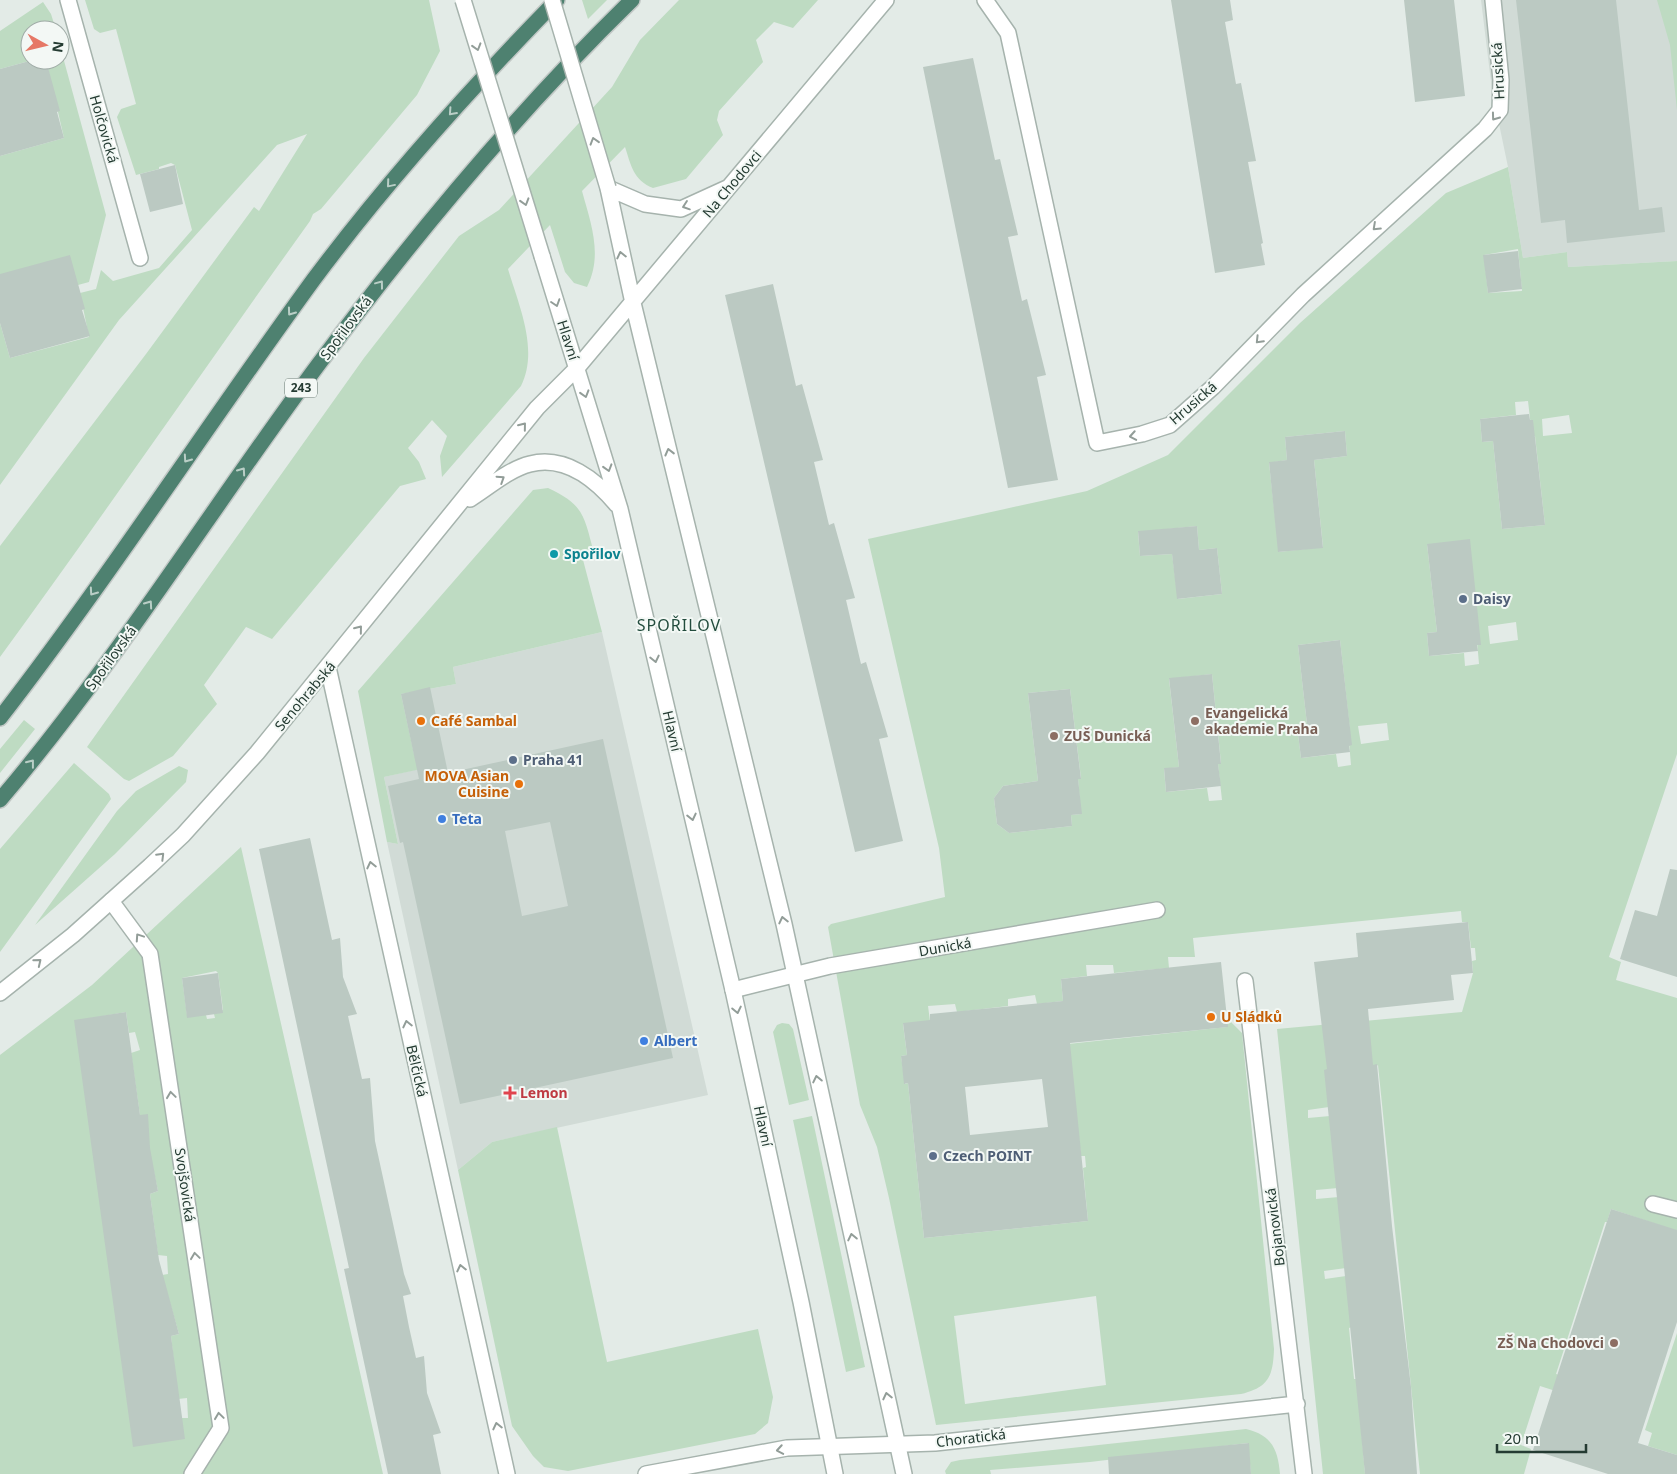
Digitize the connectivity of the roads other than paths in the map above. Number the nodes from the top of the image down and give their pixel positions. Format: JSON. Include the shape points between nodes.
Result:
{"nodes":[{"id":1,"x":68,"y":0,"type":"edge"},
{"id":2,"x":463,"y":0,"type":"edge"},
{"id":3,"x":552,"y":0,"type":"edge"},
{"id":4,"x":557,"y":0,"type":"edge"},
{"id":5,"x":632,"y":0,"type":"edge"},
{"id":6,"x":886,"y":0,"type":"edge"},
{"id":7,"x":985,"y":0,"type":"edge"},
{"id":8,"x":1493,"y":0,"type":"edge"},
{"id":9,"x":731,"y":187,"type":"junction"},
{"id":10,"x":608,"y":188,"type":"junction"},
{"id":11,"x":140,"y":258,"type":"dead end"},
{"id":12,"x":633,"y":303,"type":"junction"},
{"id":13,"x":577,"y":368,"type":"junction"},
{"id":14,"x":460,"y":506,"type":"junction"},
{"id":15,"x":620,"y":508,"type":"junction"},
{"id":16,"x":328,"y":667,"type":"junction"},
{"id":17,"x":0,"y":718,"type":"edge"},
{"id":18,"x":0,"y":800,"type":"edge"},
{"id":19,"x":111,"y":901,"type":"junction"},
{"id":20,"x":1158,"y":910,"type":"dead end"},
{"id":21,"x":794,"y":974,"type":"junction"},
{"id":22,"x":1245,"y":981,"type":"dead end"},
{"id":23,"x":733,"y":990,"type":"junction"},
{"id":24,"x":0,"y":993,"type":"edge"},
{"id":25,"x":1652,"y":1204,"type":"dead end"},
{"id":26,"x":1677,"y":1210,"type":"edge"},
{"id":27,"x":1297,"y":1404,"type":"junction"},
{"id":28,"x":897,"y":1444,"type":"junction"},
{"id":29,"x":829,"y":1446,"type":"junction"},
{"id":30,"x":192,"y":1474,"type":"edge"},
{"id":31,"x":507,"y":1474,"type":"edge"},
{"id":32,"x":646,"y":1474,"type":"edge"},
{"id":33,"x":835,"y":1474,"type":"edge"},
{"id":34,"x":904,"y":1474,"type":"edge"},
{"id":35,"x":1304,"y":1474,"type":"edge"}],
"edges":[{"from":1,"to":11,"type":"street","name":"Holčovická"},
{"from":2,"to":13,"type":"street","name":"Hlavní","one_way":true,"bridge":true},
{"from":10,"to":3,"type":"street","one_way":true,"bridge":true},
{"from":4,"to":17,"type":"highway","one_way":true,"via":[[421,146],[363,215]]},
{"from":18,"to":5,"type":"highway","name":"Spořilovská","number":"243","one_way":true,"via":[[101,672],[312,374],[385,277],[465,178],[543,90]]},
{"from":6,"to":9,"type":"street","name":"Na Chodovci"},
{"from":8,"to":7,"type":"street","name":"Hrusická","one_way":true,"via":[[1501,80],[1500,110],[1485,130],[1303,295],[1213,387],[1170,425],[1097,443],[1008,33]]},
{"from":9,"to":10,"type":"street","one_way":true,"via":[[681,208],[646,204]]},
{"from":9,"to":12,"type":"street","name":"Na Chodovci"},
{"from":12,"to":10,"type":"street","one_way":true},
{"from":12,"to":13,"type":"street","name":"Na Chodovci"},
{"from":21,"to":12,"type":"street","one_way":true},
{"from":14,"to":13,"type":"street","name":"Senohrabská","one_way":true,"via":[[537,408]]},
{"from":13,"to":15,"type":"street","name":"Hlavní","one_way":true},
{"from":14,"to":15,"type":"street","one_way":true,"via":[[516,469],[531,464],[560,463],[590,479]]},
{"from":16,"to":14,"type":"street","name":"Senohrabská","one_way":true},
{"from":15,"to":23,"type":"street","name":"Hlavní","one_way":true},
{"from":19,"to":16,"type":"street","name":"Senohrabská","one_way":true,"via":[[182,835],[257,753]]},
{"from":31,"to":16,"type":"street","name":"Bělčická","one_way":true},
{"from":24,"to":19,"type":"street","name":"Senohrabská","one_way":true},
{"from":30,"to":19,"type":"street","name":"Svojšovická","one_way":true,"via":[[221,1428],[150,954]]},
{"from":20,"to":21,"type":"street","name":"Dunická"},
{"from":21,"to":23,"type":"street","name":"Dunická"},
{"from":28,"to":21,"type":"street","one_way":true},
{"from":22,"to":27,"type":"street","name":"Bojanovická"},
{"from":23,"to":29,"type":"street","name":"Hlavní","one_way":true,"via":[[802,1302]]},
{"from":25,"to":26,"type":"street"},
{"from":27,"to":28,"type":"street","name":"Choratická","via":[[935,1443]]},
{"from":27,"to":35,"type":"street","name":"Bojanovická"},
{"from":28,"to":29,"type":"street","name":"Choratická"},
{"from":28,"to":34,"type":"street"},
{"from":29,"to":32,"type":"street","name":"Choratická","one_way":true,"via":[[787,1448]]},
{"from":29,"to":33,"type":"street","name":"Hlavní"}]}
